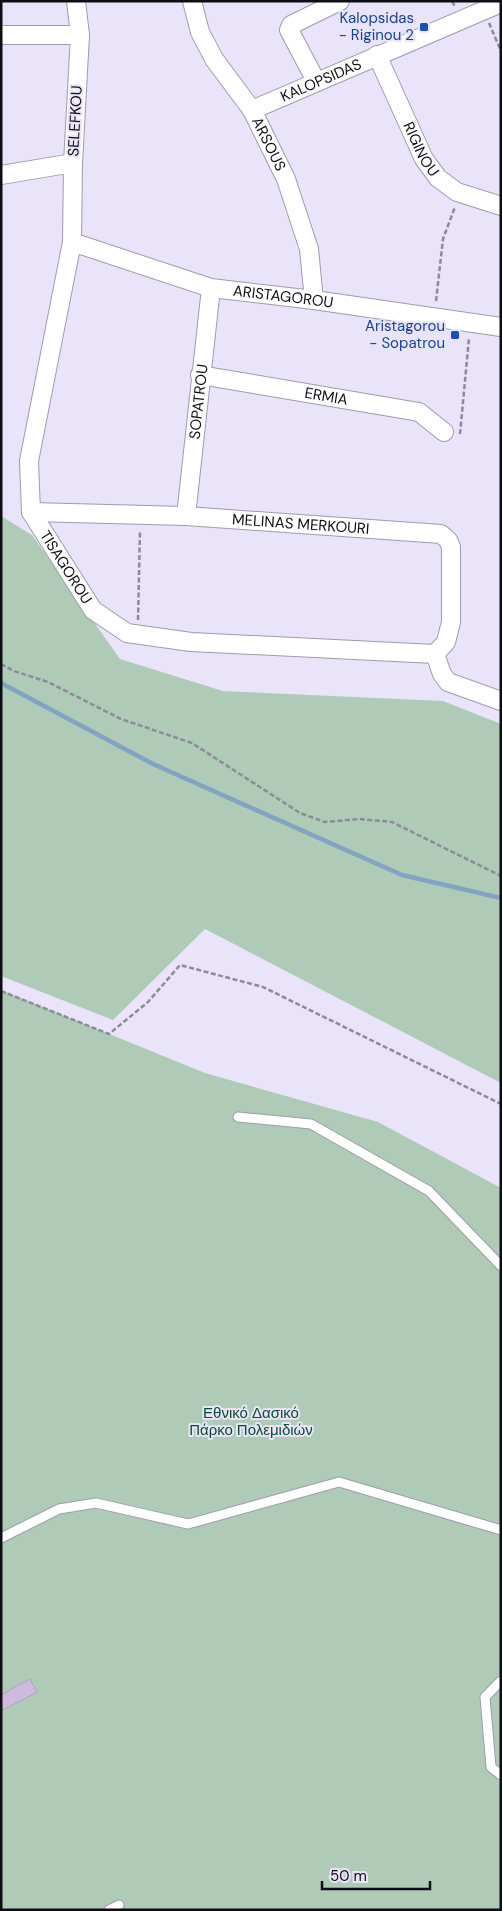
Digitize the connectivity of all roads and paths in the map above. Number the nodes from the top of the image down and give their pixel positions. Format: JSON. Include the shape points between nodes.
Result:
{"nodes":[{"id":1,"x":76,"y":1,"type":"edge"},
{"id":2,"x":192,"y":1,"type":"edge"},
{"id":3,"x":340,"y":1,"type":"edge"},
{"id":4,"x":501,"y":3,"type":"edge"},
{"id":5,"x":484,"y":10,"type":"junction"},
{"id":6,"x":1,"y":35,"type":"edge"},
{"id":7,"x":80,"y":35,"type":"junction"},
{"id":8,"x":501,"y":51,"type":"edge"},
{"id":9,"x":377,"y":55,"type":"junction"},
{"id":10,"x":316,"y":82,"type":"junction"},
{"id":11,"x":252,"y":110,"type":"junction"},
{"id":12,"x":73,"y":163,"type":"junction"},
{"id":13,"x":1,"y":175,"type":"edge"},
{"id":14,"x":461,"y":193,"type":"junction"},
{"id":15,"x":501,"y":206,"type":"edge"},
{"id":16,"x":72,"y":242,"type":"junction"},
{"id":17,"x":211,"y":288,"type":"junction"},
{"id":18,"x":314,"y":300,"type":"junction"},
{"id":19,"x":434,"y":317,"type":"junction"},
{"id":20,"x":470,"y":323,"type":"junction"},
{"id":21,"x":501,"y":327,"type":"edge"},
{"id":22,"x":200,"y":375,"type":"junction"},
{"id":23,"x":444,"y":432,"type":"joint"},
{"id":24,"x":31,"y":512,"type":"junction"},
{"id":25,"x":140,"y":514,"type":"junction"},
{"id":26,"x":186,"y":516,"type":"junction"},
{"id":27,"x":138,"y":634,"type":"junction"},
{"id":28,"x":435,"y":654,"type":"junction"},
{"id":29,"x":1,"y":664,"type":"edge"},
{"id":30,"x":501,"y":701,"type":"edge"},
{"id":31,"x":501,"y":876,"type":"edge"},
{"id":32,"x":1,"y":991,"type":"edge"},
{"id":33,"x":501,"y":1104,"type":"edge"},
{"id":34,"x":238,"y":1117,"type":"dead end"},
{"id":35,"x":501,"y":1266,"type":"edge"},
{"id":36,"x":501,"y":1530,"type":"edge"},
{"id":37,"x":1,"y":1538,"type":"edge"},
{"id":38,"x":501,"y":1681,"type":"edge"},
{"id":39,"x":501,"y":1775,"type":"edge"},
{"id":40,"x":119,"y":1905,"type":"dead end"},
{"id":41,"x":109,"y":1910,"type":"edge"}],
"edges":[{"from":1,"to":7,"type":"street","name":"SELEFKOU"},
{"from":2,"to":11,"type":"street","name":"ARSOUS","via":[[200,32],[214,59]]},
{"from":3,"to":10,"type":"street","via":[[291,24],[289,30]]},
{"from":4,"to":5,"type":"street","name":"KALOPSIDAS"},
{"from":5,"to":8,"type":"path"},
{"from":5,"to":9,"type":"street","name":"KALOPSIDAS"},
{"from":6,"to":7,"type":"street"},
{"from":7,"to":12,"type":"street","name":"SELEFKOU"},
{"from":9,"to":10,"type":"street","name":"KALOPSIDAS"},
{"from":9,"to":14,"type":"street","name":"RIGINOU","via":[[424,159],[438,178]]},
{"from":10,"to":11,"type":"street","name":"KALOPSIDAS"},
{"from":11,"to":18,"type":"street","name":"ARSOUS","via":[[286,178],[309,249]]},
{"from":12,"to":13,"type":"street"},
{"from":12,"to":16,"type":"street","name":"SELEFKOU"},
{"from":14,"to":15,"type":"street","name":"RIGINOU"},
{"from":14,"to":19,"type":"path","via":[[443,239]]},
{"from":16,"to":17,"type":"street","name":"ARISTAGOROU"},
{"from":16,"to":24,"type":"street","via":[[29,461]]},
{"from":17,"to":18,"type":"street","name":"ARISTAGOROU"},
{"from":17,"to":22,"type":"street","name":"SOPATROU"},
{"from":18,"to":19,"type":"street","name":"ARISTAGOROU"},
{"from":19,"to":20,"type":"street","name":"ARISTAGOROU"},
{"from":20,"to":21,"type":"street","name":"ARISTAGOROU"},
{"from":20,"to":23,"type":"path","via":[[461,434]]},
{"from":22,"to":23,"type":"street","name":"ERMIA","via":[[419,412]]},
{"from":22,"to":26,"type":"street","name":"SOPATROU"},
{"from":24,"to":25,"type":"street","name":"MELINAS MERKOURI"},
{"from":24,"to":27,"type":"street","name":"TISAGOROU","via":[[94,610],[127,633]]},
{"from":25,"to":26,"type":"street","name":"MELINAS MERKOURI"},
{"from":25,"to":27,"type":"path"},
{"from":26,"to":28,"type":"street","name":"MELINAS MERKOURI","via":[[441,534],[451,547],[451,622],[446,642]]},
{"from":27,"to":28,"type":"street","name":"TISAGOROU","via":[[191,642]]},
{"from":28,"to":30,"type":"street","via":[[448,682]]},
{"from":29,"to":31,"type":"path","via":[[48,682],[120,719],[192,743],[300,812],[325,822],[360,819],[392,822]]},
{"from":32,"to":33,"type":"path","via":[[109,1034],[148,1002],[180,965],[263,987]]},
{"from":34,"to":35,"type":"lane","via":[[311,1124],[421,1186]]},
{"from":36,"to":37,"type":"lane","via":[[339,1482],[188,1524],[96,1503],[77,1506],[59,1509]]},
{"from":38,"to":39,"type":"lane","via":[[485,1697],[491,1767]]},
{"from":40,"to":41,"type":"lane"}]}
